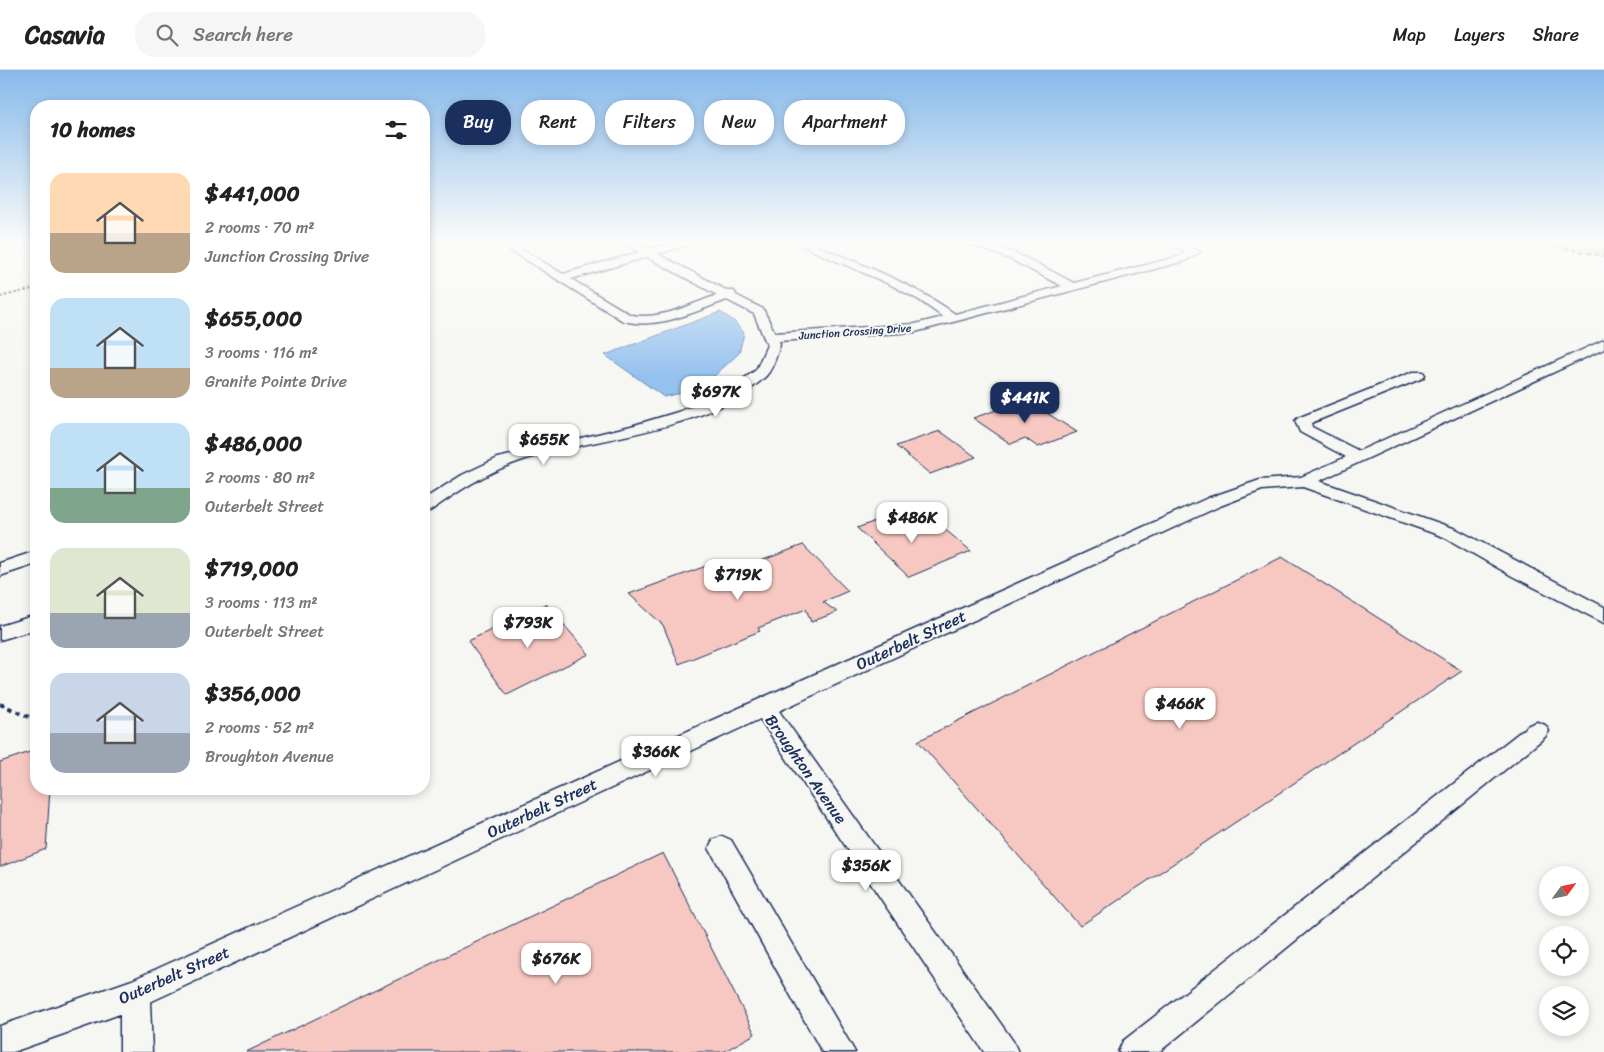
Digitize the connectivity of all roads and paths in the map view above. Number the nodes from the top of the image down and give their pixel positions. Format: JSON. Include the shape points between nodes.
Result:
{"nodes":[{"id":1,"x":576,"y":287,"type":"edge"},
{"id":2,"x":716,"y":287,"type":"edge"},
{"id":3,"x":903,"y":287,"type":"edge"},
{"id":4,"x":1079,"y":287,"type":"edge"},
{"id":5,"x":1075,"y":288,"type":"joint"},
{"id":6,"x":30,"y":290,"type":"edge"},
{"id":7,"x":730,"y":294,"type":"junction"},
{"id":8,"x":0,"y":297,"type":"edge"},
{"id":9,"x":954,"y":319,"type":"junction"},
{"id":10,"x":775,"y":337,"type":"junction"},
{"id":11,"x":1604,"y":344,"type":"edge"},
{"id":12,"x":1418,"y":375,"type":"dead end"},
{"id":13,"x":1358,"y":457,"type":"junction"},
{"id":14,"x":1304,"y":482,"type":"junction"},
{"id":15,"x":430,"y":503,"type":"edge"},
{"id":16,"x":30,"y":559,"type":"edge"},
{"id":17,"x":0,"y":570,"type":"edge"},
{"id":18,"x":1604,"y":616,"type":"edge"},
{"id":19,"x":30,"y":624,"type":"edge"},
{"id":20,"x":0,"y":632,"type":"edge"},
{"id":21,"x":0,"y":704,"type":"edge"},
{"id":22,"x":764,"y":707,"type":"junction"},
{"id":23,"x":30,"y":717,"type":"edge"},
{"id":24,"x":1537,"y":730,"type":"dead end"},
{"id":25,"x":722,"y":848,"type":"dead end"},
{"id":26,"x":135,"y":994,"type":"junction"},
{"id":27,"x":0,"y":1040,"type":"edge"},
{"id":28,"x":996,"y":1050,"type":"edge"},
{"id":29,"x":136,"y":1052,"type":"edge"},
{"id":30,"x":839,"y":1052,"type":"edge"},
{"id":31,"x":1134,"y":1052,"type":"edge"}],
"edges":[{"from":1,"to":7,"type":"street","via":[[627,318],[638,321],[661,318]]},
{"from":2,"to":7,"type":"street"},
{"from":3,"to":9,"type":"street"},
{"from":4,"to":5,"type":"street","name":"Junction Crossing Drive"},
{"from":5,"to":9,"type":"street","name":"Junction Crossing Drive"},
{"from":6,"to":8,"type":"path"},
{"from":7,"to":10,"type":"street","via":[[759,312],[770,324]]},
{"from":9,"to":10,"type":"street","name":"Junction Crossing Drive","via":[[915,328]]},
{"from":10,"to":15,"type":"street","via":[[768,364],[755,380],[728,397],[645,429],[538,451],[497,464],[454,486]]},
{"from":11,"to":13,"type":"street"},
{"from":12,"to":13,"type":"street","via":[[1303,421],[1305,429]]},
{"from":13,"to":14,"type":"street"},
{"from":14,"to":18,"type":"street","via":[[1450,533]]},
{"from":14,"to":22,"type":"street","name":"Outerbelt Street","via":[[1260,485],[1214,502]]},
{"from":16,"to":17,"type":"street"},
{"from":19,"to":20,"type":"street"},
{"from":21,"to":23,"type":"path"},
{"from":22,"to":26,"type":"street","name":"Outerbelt Street"},
{"from":22,"to":28,"type":"street","name":"Broughton Avenue"},
{"from":24,"to":31,"type":"street"},
{"from":25,"to":30,"type":"street"},
{"from":26,"to":27,"type":"street","name":"Outerbelt Street"},
{"from":26,"to":29,"type":"street"}]}
